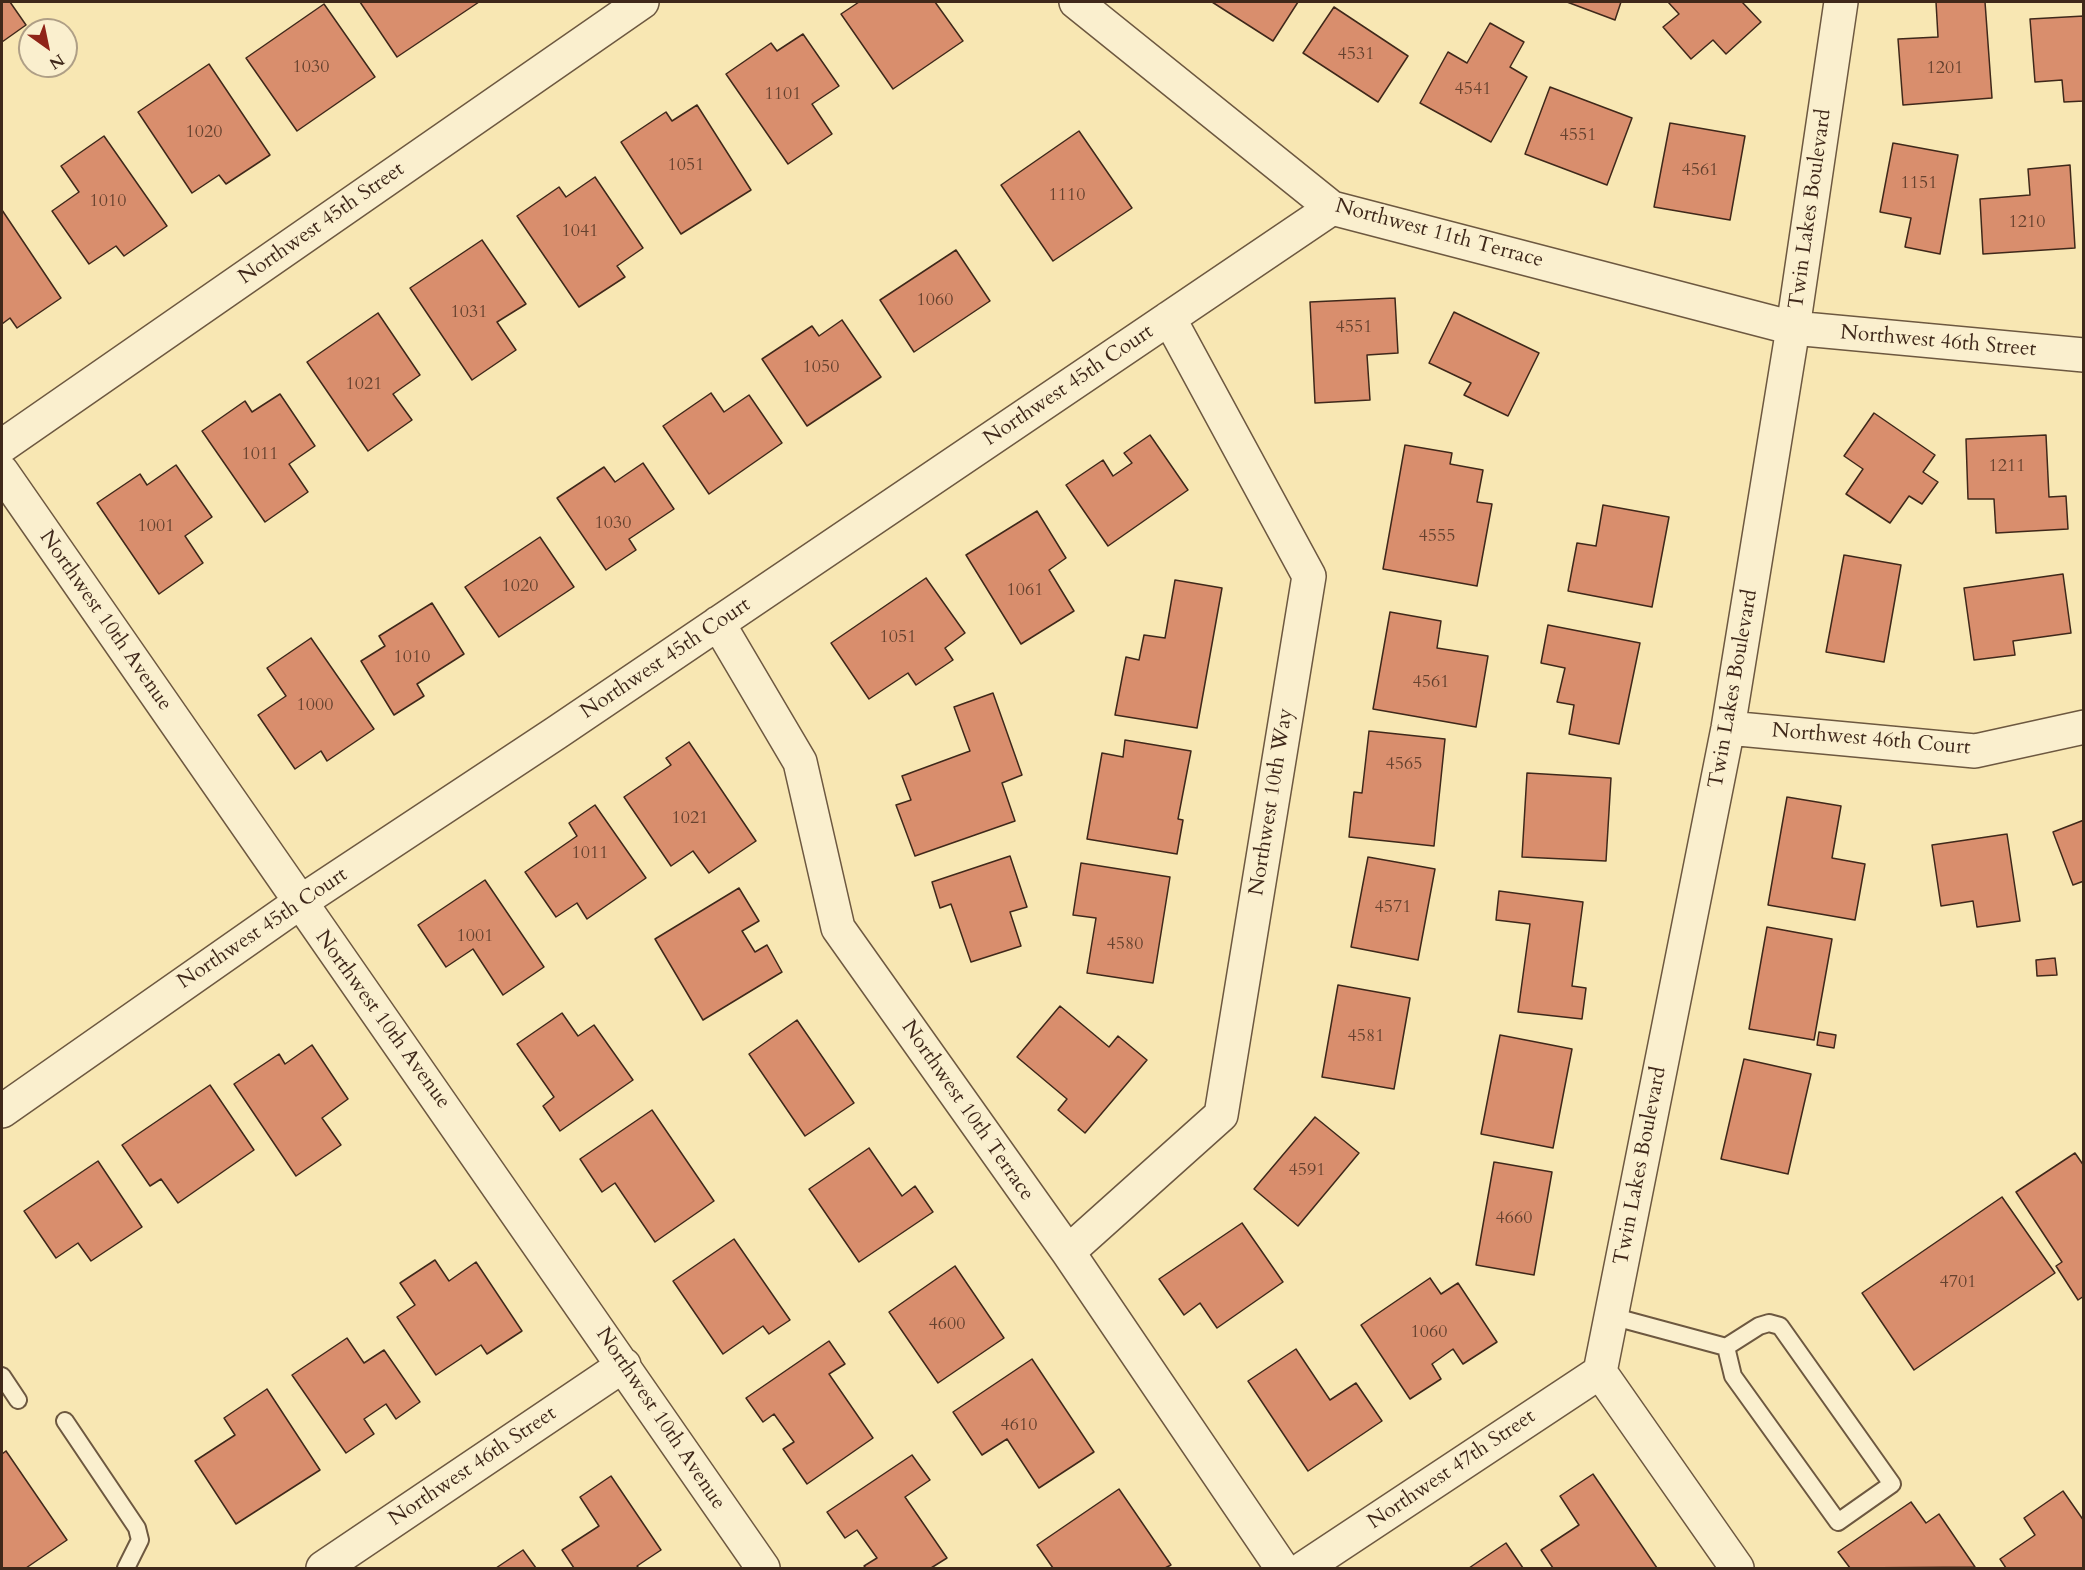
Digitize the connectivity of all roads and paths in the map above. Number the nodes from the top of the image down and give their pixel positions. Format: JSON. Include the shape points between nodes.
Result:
{"nodes":[{"id":1,"x":642,"y":2,"type":"edge"},
{"id":2,"x":1076,"y":2,"type":"edge"},
{"id":3,"x":1841,"y":2,"type":"edge"},
{"id":4,"x":1332,"y":208,"type":"junction"},
{"id":5,"x":1169,"y":318,"type":"junction"},
{"id":6,"x":1793,"y":328,"type":"junction"},
{"id":7,"x":2084,"y":355,"type":"edge"},
{"id":8,"x":2,"y":467,"type":"edge"},
{"id":9,"x":718,"y":623,"type":"junction"},
{"id":10,"x":2084,"y":727,"type":"edge"},
{"id":11,"x":1728,"y":728,"type":"junction"},
{"id":12,"x":299,"y":903,"type":"junction"},
{"id":13,"x":2,"y":1111,"type":"edge"},
{"id":14,"x":1068,"y":1252,"type":"junction"},
{"id":15,"x":1611,"y":1316,"type":"junction"},
{"id":16,"x":1726,"y":1347,"type":"junction"},
{"id":17,"x":624,"y":1365,"type":"junction"},
{"id":18,"x":1600,"y":1371,"type":"junction"},
{"id":19,"x":2,"y":1376,"type":"edge"},
{"id":20,"x":18,"y":1400,"type":"dead end"},
{"id":21,"x":65,"y":1421,"type":"dead end"},
{"id":22,"x":126,"y":1569,"type":"edge"},
{"id":23,"x":323,"y":1569,"type":"edge"},
{"id":24,"x":763,"y":1569,"type":"edge"},
{"id":25,"x":1282,"y":1569,"type":"edge"},
{"id":26,"x":1304,"y":1569,"type":"edge"},
{"id":27,"x":1737,"y":1569,"type":"edge"}],
"edges":[{"from":1,"to":8,"type":"street","name":"Northwest 45th Street"},
{"from":2,"to":4,"type":"street","name":"Northwest 11th Terrace"},
{"from":3,"to":6,"type":"street","name":"Twin Lakes Boulevard"},
{"from":4,"to":5,"type":"street","name":"Northwest 45th Court"},
{"from":4,"to":6,"type":"street","name":"Northwest 11th Terrace"},
{"from":5,"to":9,"type":"street","name":"Northwest 45th Court"},
{"from":5,"to":14,"type":"street","name":"Northwest 10th Way","via":[[1309,576],[1221,1115]]},
{"from":6,"to":7,"type":"street","name":"Northwest 46th Street"},
{"from":6,"to":11,"type":"street","name":"Twin Lakes Boulevard"},
{"from":8,"to":12,"type":"street","name":"Northwest 10th Avenue"},
{"from":9,"to":12,"type":"street","name":"Northwest 45th Court"},
{"from":9,"to":14,"type":"street","name":"Northwest 10th Terrace","via":[[800,762],[838,928]]},
{"from":10,"to":11,"type":"street","name":"Northwest 46th Court","via":[[1975,751]]},
{"from":11,"to":15,"type":"street","name":"Twin Lakes Boulevard"},
{"from":12,"to":13,"type":"street","name":"Northwest 45th Court"},
{"from":12,"to":17,"type":"street","name":"Northwest 10th Avenue"},
{"from":14,"to":25,"type":"street","name":"Northwest 10th Terrace"},
{"from":15,"to":16,"type":"lane"},
{"from":15,"to":18,"type":"street","name":"Twin Lakes Boulevard"},
{"from":16,"to":16,"type":"lane","via":[[1759,1326],[1780,1326],[1892,1484],[1838,1522],[1733,1376]]},
{"from":17,"to":23,"type":"street","name":"Northwest 46th Street"},
{"from":17,"to":24,"type":"street","name":"Northwest 10th Avenue"},
{"from":18,"to":26,"type":"street","name":"Northwest 47th Street"},
{"from":18,"to":27,"type":"street"},
{"from":19,"to":20,"type":"lane"},
{"from":21,"to":22,"type":"lane","via":[[137,1528],[140,1540]]}]}
